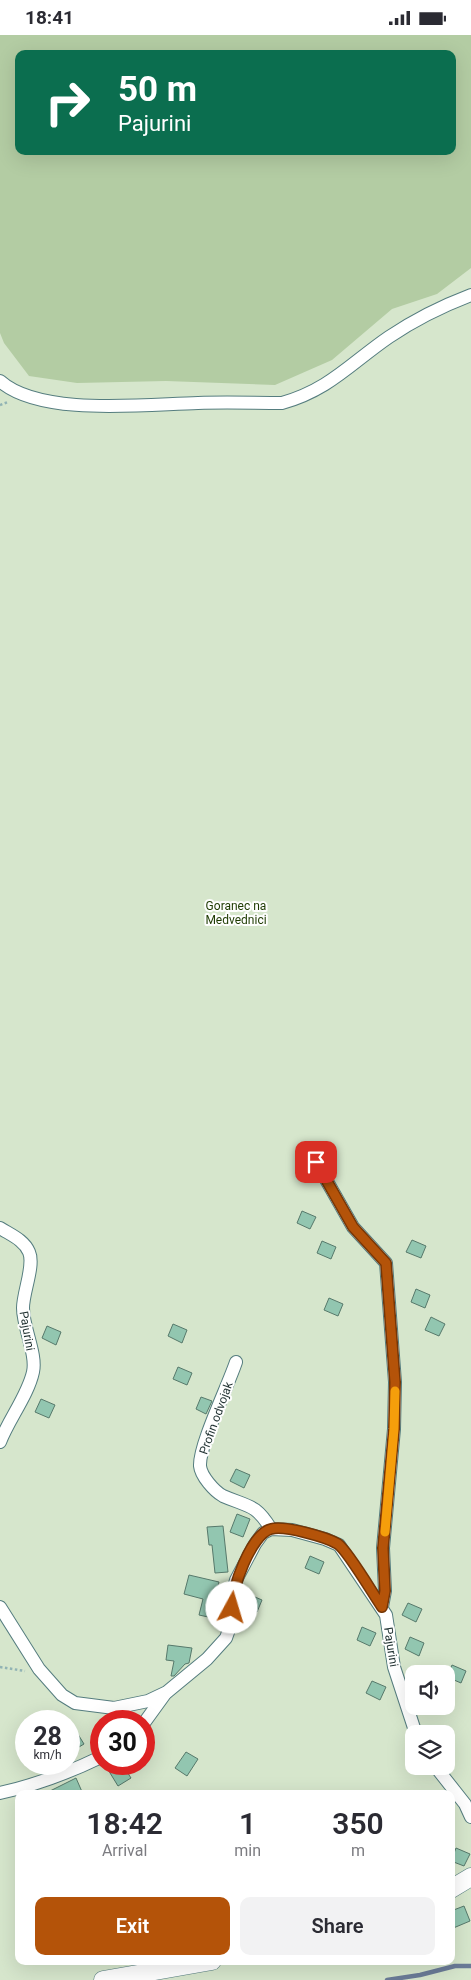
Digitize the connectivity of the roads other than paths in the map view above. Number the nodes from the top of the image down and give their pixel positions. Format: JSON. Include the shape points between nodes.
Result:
{"nodes":[{"id":1,"x":471,"y":295,"type":"edge"},
{"id":2,"x":0,"y":381,"type":"edge"},
{"id":3,"x":316,"y":1162,"type":"dead end"},
{"id":4,"x":0,"y":1228,"type":"edge"},
{"id":5,"x":236,"y":1362,"type":"dead end"},
{"id":6,"x":0,"y":1441,"type":"edge"},
{"id":7,"x":271,"y":1529,"type":"junction"},
{"id":8,"x":0,"y":1607,"type":"edge"},
{"id":9,"x":382,"y":1607,"type":"junction"},
{"id":10,"x":167,"y":1693,"type":"junction"},
{"id":11,"x":154,"y":1710,"type":"edge"},
{"id":12,"x":413,"y":1725,"type":"edge"},
{"id":13,"x":90,"y":1762,"type":"edge"},
{"id":14,"x":442,"y":1775,"type":"edge"},
{"id":15,"x":454,"y":1790,"type":"edge"},
{"id":16,"x":455,"y":1791,"type":"edge"},
{"id":17,"x":0,"y":1793,"type":"edge"},
{"id":18,"x":471,"y":1817,"type":"edge"},
{"id":19,"x":471,"y":1877,"type":"edge"},
{"id":20,"x":455,"y":1887,"type":"edge"},
{"id":21,"x":189,"y":1965,"type":"edge"},
{"id":22,"x":103,"y":1980,"type":"edge"}],
"edges":[{"from":1,"to":2,"type":"street","via":[[443,306],[390,337],[332,381],[306,396],[282,403],[112,405],[49,402],[24,396]]},
{"from":3,"to":9,"type":"street","via":[[353,1227],[386,1263],[395,1382]]},
{"from":4,"to":6,"type":"street","name":"Pajurini","via":[[24,1243],[32,1260],[23,1296],[23,1311],[34,1362],[25,1392]]},
{"from":5,"to":7,"type":"street","name":"Profin odvojak","via":[[202,1449],[200,1468],[221,1495],[261,1513]]},
{"from":7,"to":9,"type":"street","name":"Pajurini","via":[[292,1530],[339,1545]]},
{"from":7,"to":10,"type":"street","via":[[263,1533],[255,1544],[236,1580],[231,1598],[233,1618],[226,1638]]},
{"from":8,"to":10,"type":"street","via":[[41,1672],[62,1695],[75,1703],[114,1708],[148,1701]]},
{"from":9,"to":12,"type":"street","name":"Pajurini","via":[[394,1667]]},
{"from":10,"to":11,"type":"street"},
{"from":13,"to":17,"type":"street","via":[[65,1774]]},
{"from":14,"to":15,"type":"street"},
{"from":16,"to":18,"type":"street"},
{"from":19,"to":20,"type":"main road"},
{"from":21,"to":22,"type":"main road"}]}
